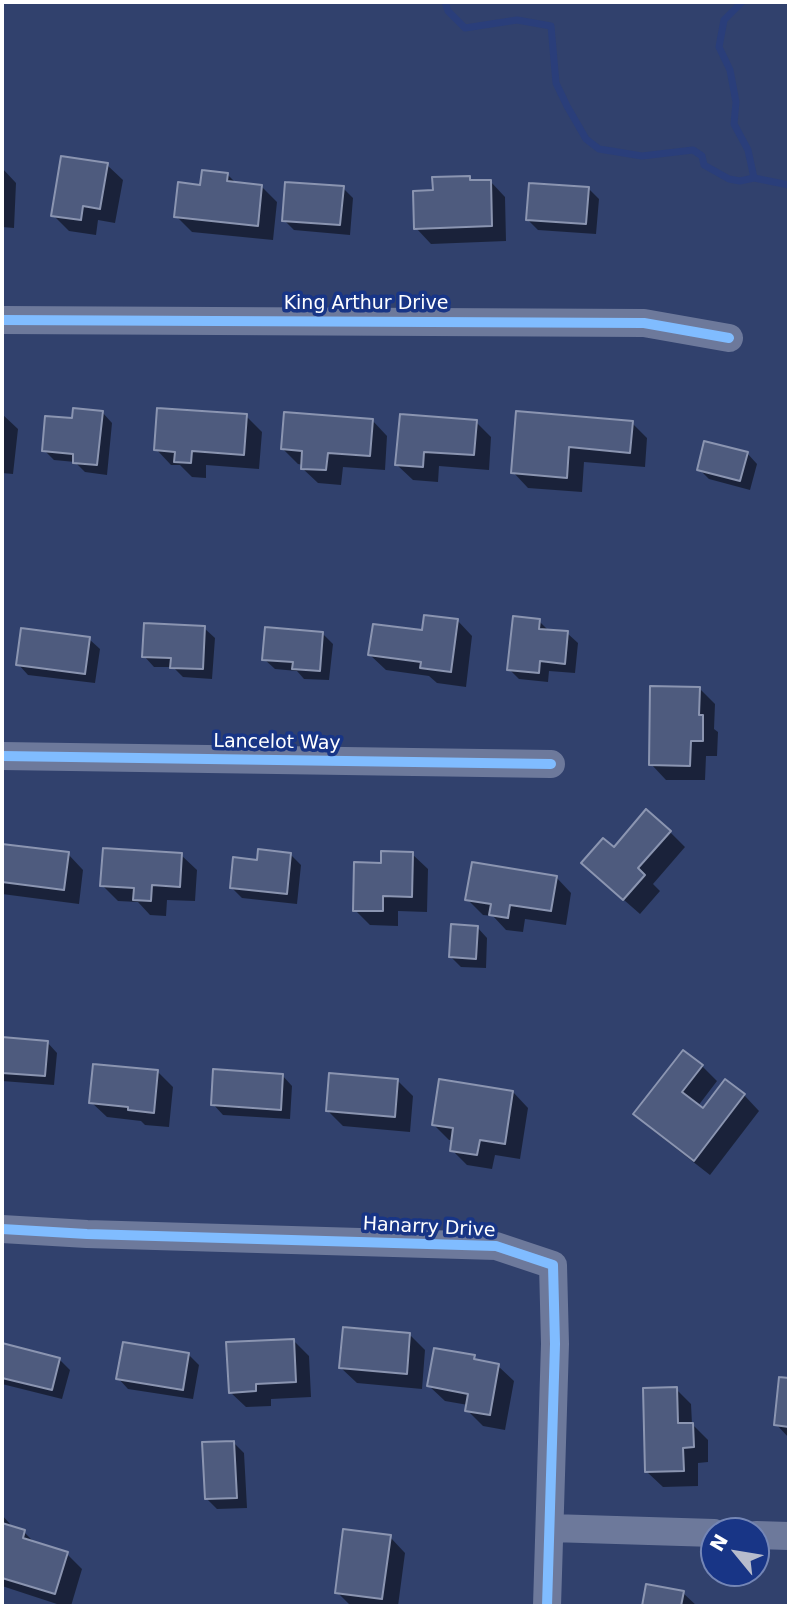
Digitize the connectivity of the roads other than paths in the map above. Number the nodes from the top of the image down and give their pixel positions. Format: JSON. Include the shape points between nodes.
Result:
{"nodes":[{"id":1,"x":2,"y":320,"type":"edge"},
{"id":2,"x":729,"y":338,"type":"dead end"},
{"id":3,"x":2,"y":756,"type":"edge"},
{"id":4,"x":551,"y":764,"type":"dead end"},
{"id":5,"x":2,"y":1229,"type":"edge"},
{"id":6,"x":551,"y":1528,"type":"junction"},
{"id":7,"x":700,"y":1533,"type":"edge"},
{"id":8,"x":770,"y":1535,"type":"edge"},
{"id":9,"x":789,"y":1536,"type":"edge"},
{"id":10,"x":547,"y":1606,"type":"edge"}],
"edges":[{"from":1,"to":2,"type":"street","name":"King Arthur Drive","via":[[644,323]]},
{"from":3,"to":4,"type":"street","name":"Lancelot Way"},
{"from":5,"to":6,"type":"street","name":"Hanarry Drive","via":[[496,1246],[553,1265]]},
{"from":6,"to":7,"type":"street"},
{"from":6,"to":10,"type":"street","name":"Hanarry Drive"},
{"from":8,"to":9,"type":"street"}]}
